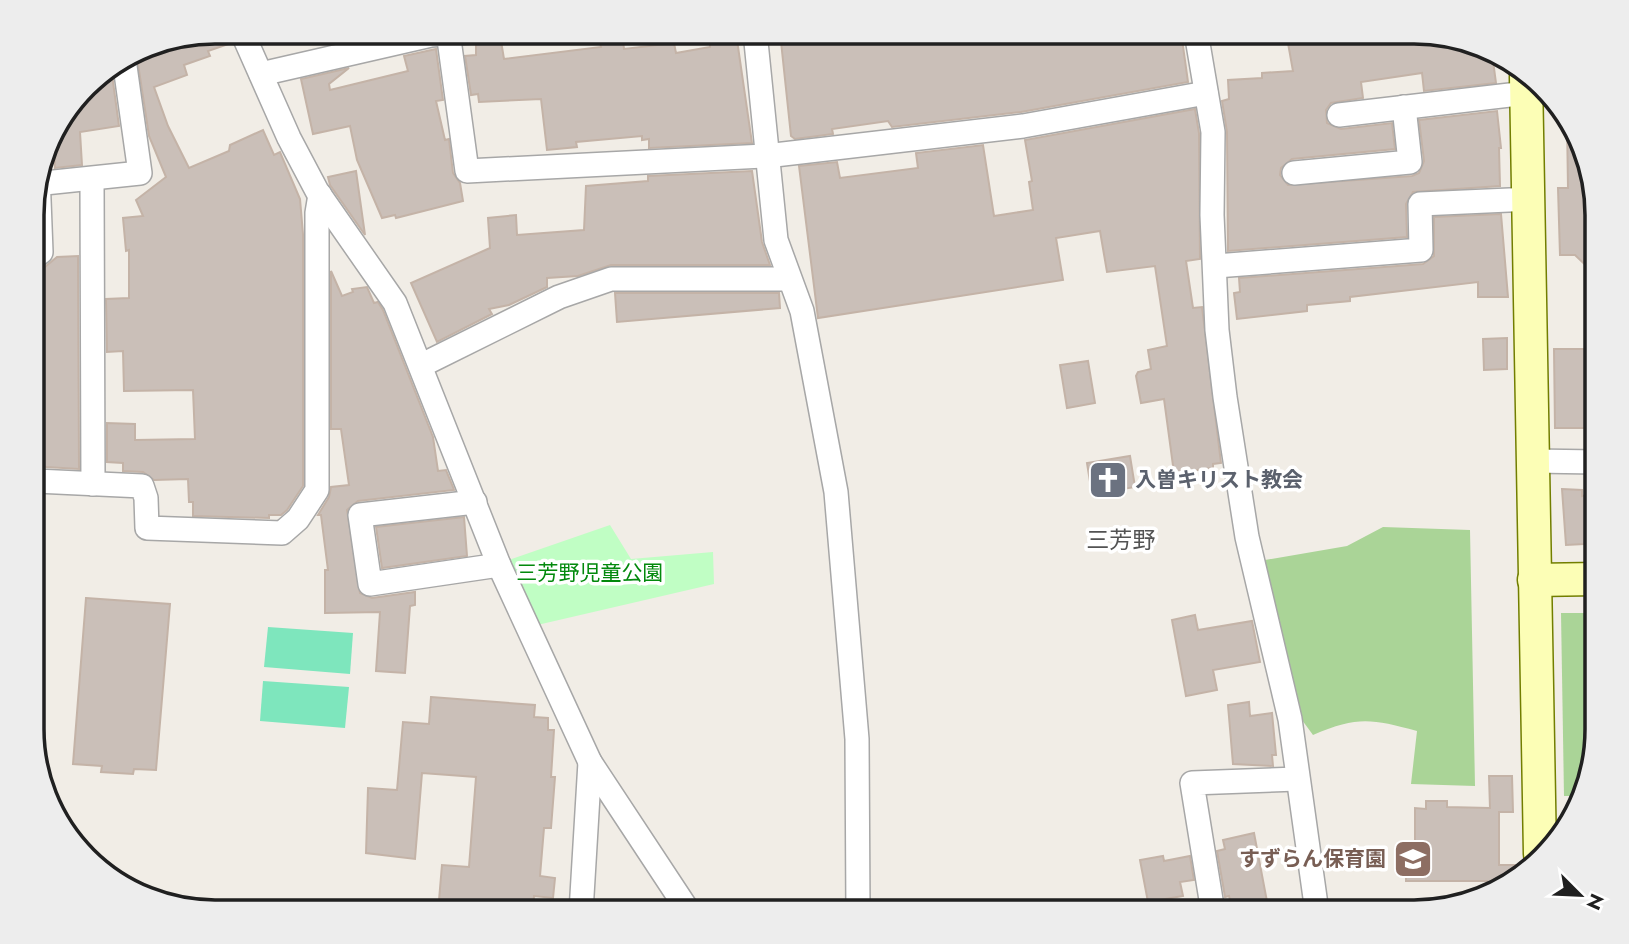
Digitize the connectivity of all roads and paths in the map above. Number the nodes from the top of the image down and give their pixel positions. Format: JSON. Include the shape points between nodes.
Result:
{"nodes":[{"id":1,"x":247,"y":44,"type":"edge"},
{"id":2,"x":402,"y":44,"type":"edge"},
{"id":3,"x":460,"y":44,"type":"edge"},
{"id":4,"x":756,"y":44,"type":"edge"},
{"id":5,"x":1198,"y":44,"type":"edge"},
{"id":6,"x":125,"y":69,"type":"edge"},
{"id":7,"x":261,"y":74,"type":"junction"},
{"id":8,"x":1525,"y":85,"type":"edge"},
{"id":9,"x":1526,"y":86,"type":"edge"},
{"id":10,"x":1206,"y":93,"type":"junction"},
{"id":11,"x":1404,"y":107,"type":"junction"},
{"id":12,"x":1339,"y":115,"type":"dead end"},
{"id":13,"x":766,"y":156,"type":"junction"},
{"id":14,"x":1294,"y":173,"type":"dead end"},
{"id":15,"x":48,"y":180,"type":"edge"},
{"id":16,"x":92,"y":180,"type":"junction"},
{"id":17,"x":320,"y":195,"type":"junction"},
{"id":18,"x":1530,"y":199,"type":"junction"},
{"id":19,"x":1216,"y":266,"type":"junction"},
{"id":20,"x":789,"y":279,"type":"junction"},
{"id":21,"x":422,"y":365,"type":"junction"},
{"id":22,"x":1533,"y":461,"type":"junction"},
{"id":23,"x":1585,"y":462,"type":"edge"},
{"id":24,"x":44,"y":481,"type":"edge"},
{"id":25,"x":93,"y":484,"type":"junction"},
{"id":26,"x":475,"y":502,"type":"junction"},
{"id":27,"x":499,"y":565,"type":"junction"},
{"id":28,"x":1585,"y":579,"type":"edge"},
{"id":29,"x":1534,"y":580,"type":"junction"},
{"id":30,"x":590,"y":762,"type":"junction"},
{"id":31,"x":1297,"y":779,"type":"junction"},
{"id":32,"x":1540,"y":845,"type":"edge"},
{"id":33,"x":582,"y":900,"type":"edge"},
{"id":34,"x":682,"y":900,"type":"edge"},
{"id":35,"x":858,"y":900,"type":"edge"},
{"id":36,"x":1211,"y":900,"type":"edge"},
{"id":37,"x":1315,"y":900,"type":"edge"}],
"edges":[{"from":1,"to":7,"type":"street"},
{"from":2,"to":7,"type":"street"},
{"from":3,"to":13,"type":"street","via":[[467,171]]},
{"from":4,"to":13,"type":"street"},
{"from":5,"to":10,"type":"street"},
{"from":6,"to":16,"type":"street","via":[[140,173]]},
{"from":7,"to":17,"type":"street"},
{"from":8,"to":11,"type":"street"},
{"from":9,"to":18,"type":"street"},
{"from":10,"to":13,"type":"street","via":[[1023,127]]},
{"from":10,"to":19,"type":"street","via":[[1213,132]]},
{"from":11,"to":12,"type":"street"},
{"from":11,"to":14,"type":"street","via":[[1410,162]]},
{"from":13,"to":20,"type":"street","via":[[776,240]]},
{"from":15,"to":16,"type":"street"},
{"from":16,"to":25,"type":"street"},
{"from":17,"to":21,"type":"street","via":[[395,303]]},
{"from":17,"to":25,"type":"street","via":[[317,491],[298,519],[282,533],[147,528],[142,486]]},
{"from":18,"to":19,"type":"street","via":[[1420,204],[1421,250]]},
{"from":18,"to":22,"type":"street"},
{"from":19,"to":31,"type":"street","via":[[1217,330],[1247,537],[1290,719]]},
{"from":20,"to":21,"type":"street","via":[[611,279],[559,297]]},
{"from":20,"to":35,"type":"street","via":[[802,311],[836,492],[857,739]]},
{"from":21,"to":26,"type":"street"},
{"from":22,"to":23,"type":"street"},
{"from":22,"to":29,"type":"street"},
{"from":24,"to":25,"type":"street"},
{"from":26,"to":27,"type":"street"},
{"from":26,"to":27,"type":"street","via":[[360,515],[370,584]]},
{"from":27,"to":30,"type":"street"},
{"from":28,"to":29,"type":"street"},
{"from":29,"to":32,"type":"street"},
{"from":30,"to":33,"type":"street"},
{"from":30,"to":34,"type":"street"},
{"from":31,"to":36,"type":"street","via":[[1192,783]]},
{"from":31,"to":37,"type":"street"}]}
